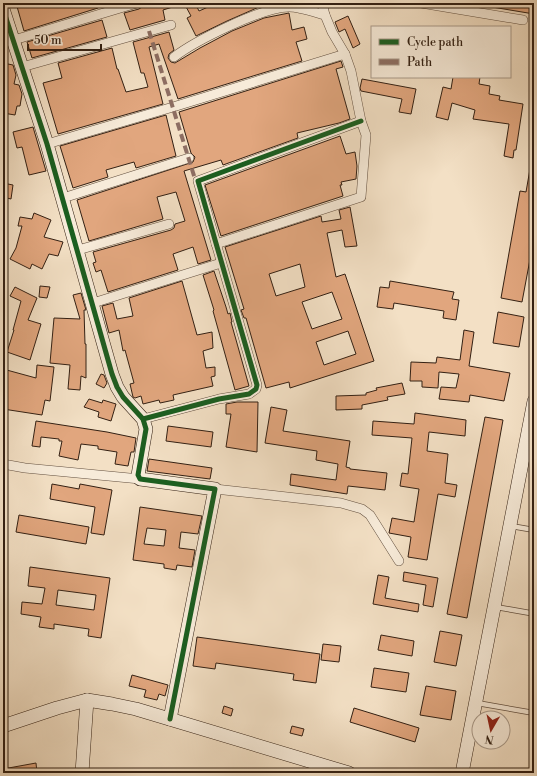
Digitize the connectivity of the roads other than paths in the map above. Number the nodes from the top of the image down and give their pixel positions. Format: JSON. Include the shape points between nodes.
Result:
{"nodes":[{"id":1,"x":137,"y":3,"type":"edge"},
{"id":2,"x":322,"y":3,"type":"edge"},
{"id":3,"x":421,"y":3,"type":"edge"},
{"id":4,"x":3,"y":9,"type":"edge"},
{"id":5,"x":325,"y":14,"type":"junction"},
{"id":6,"x":523,"y":20,"type":"dead end"},
{"id":7,"x":171,"y":25,"type":"dead end"},
{"id":8,"x":14,"y":40,"type":"junction"},
{"id":9,"x":345,"y":54,"type":"junction"},
{"id":10,"x":174,"y":57,"type":"dead end"},
{"id":11,"x":22,"y":67,"type":"junction"},
{"id":12,"x":361,"y":121,"type":"junction"},
{"id":13,"x":48,"y":144,"type":"junction"},
{"id":14,"x":189,"y":158,"type":"dead end"},
{"id":15,"x":63,"y":198,"type":"junction"},
{"id":16,"x":169,"y":224,"type":"dead end"},
{"id":17,"x":216,"y":244,"type":"junction"},
{"id":18,"x":78,"y":250,"type":"junction"},
{"id":19,"x":221,"y":263,"type":"junction"},
{"id":20,"x":93,"y":303,"type":"junction"},
{"id":21,"x":534,"y":401,"type":"edge"},
{"id":22,"x":143,"y":419,"type":"junction"},
{"id":23,"x":3,"y":464,"type":"edge"},
{"id":24,"x":140,"y":479,"type":"junction"},
{"id":25,"x":216,"y":489,"type":"junction"},
{"id":26,"x":510,"y":526,"type":"junction"},
{"id":27,"x":534,"y":530,"type":"edge"},
{"id":28,"x":399,"y":561,"type":"dead end"},
{"id":29,"x":494,"y":606,"type":"junction"},
{"id":30,"x":530,"y":613,"type":"dead end"},
{"id":31,"x":87,"y":700,"type":"junction"},
{"id":32,"x":476,"y":703,"type":"junction"},
{"id":33,"x":534,"y":713,"type":"edge"},
{"id":34,"x":170,"y":719,"type":"junction"},
{"id":35,"x":3,"y":726,"type":"edge"},
{"id":36,"x":82,"y":773,"type":"edge"},
{"id":37,"x":349,"y":773,"type":"edge"},
{"id":38,"x":462,"y":773,"type":"edge"}],
"edges":[{"from":1,"to":8,"type":"street"},
{"from":2,"to":5,"type":"street"},
{"from":3,"to":6,"type":"street"},
{"from":4,"to":8,"type":"street"},
{"from":5,"to":9,"type":"street"},
{"from":5,"to":10,"type":"street","via":[[289,7],[269,11],[186,48]]},
{"from":7,"to":11,"type":"street"},
{"from":8,"to":11,"type":"street"},
{"from":9,"to":12,"type":"street"},
{"from":9,"to":13,"type":"street"},
{"from":11,"to":13,"type":"street"},
{"from":12,"to":17,"type":"street","via":[[366,135],[360,197]]},
{"from":12,"to":17,"type":"street","via":[[198,181]]},
{"from":13,"to":15,"type":"street"},
{"from":14,"to":15,"type":"street"},
{"from":15,"to":18,"type":"street"},
{"from":16,"to":18,"type":"street"},
{"from":17,"to":19,"type":"street"},
{"from":18,"to":20,"type":"street"},
{"from":19,"to":20,"type":"street"},
{"from":19,"to":22,"type":"street","via":[[257,385],[256,389],[249,394],[219,399]]},
{"from":20,"to":22,"type":"street","via":[[117,387]]},
{"from":21,"to":26,"type":"street"},
{"from":22,"to":24,"type":"street","via":[[146,429],[138,475]]},
{"from":23,"to":24,"type":"street"},
{"from":24,"to":25,"type":"street"},
{"from":25,"to":28,"type":"street","via":[[341,503],[362,509],[370,515]]},
{"from":25,"to":34,"type":"street"},
{"from":26,"to":27,"type":"lane"},
{"from":26,"to":29,"type":"street"},
{"from":29,"to":30,"type":"lane"},
{"from":29,"to":32,"type":"street"},
{"from":31,"to":34,"type":"street"},
{"from":31,"to":35,"type":"street"},
{"from":31,"to":36,"type":"street"},
{"from":32,"to":33,"type":"lane"},
{"from":32,"to":38,"type":"street"},
{"from":34,"to":37,"type":"street"}]}
